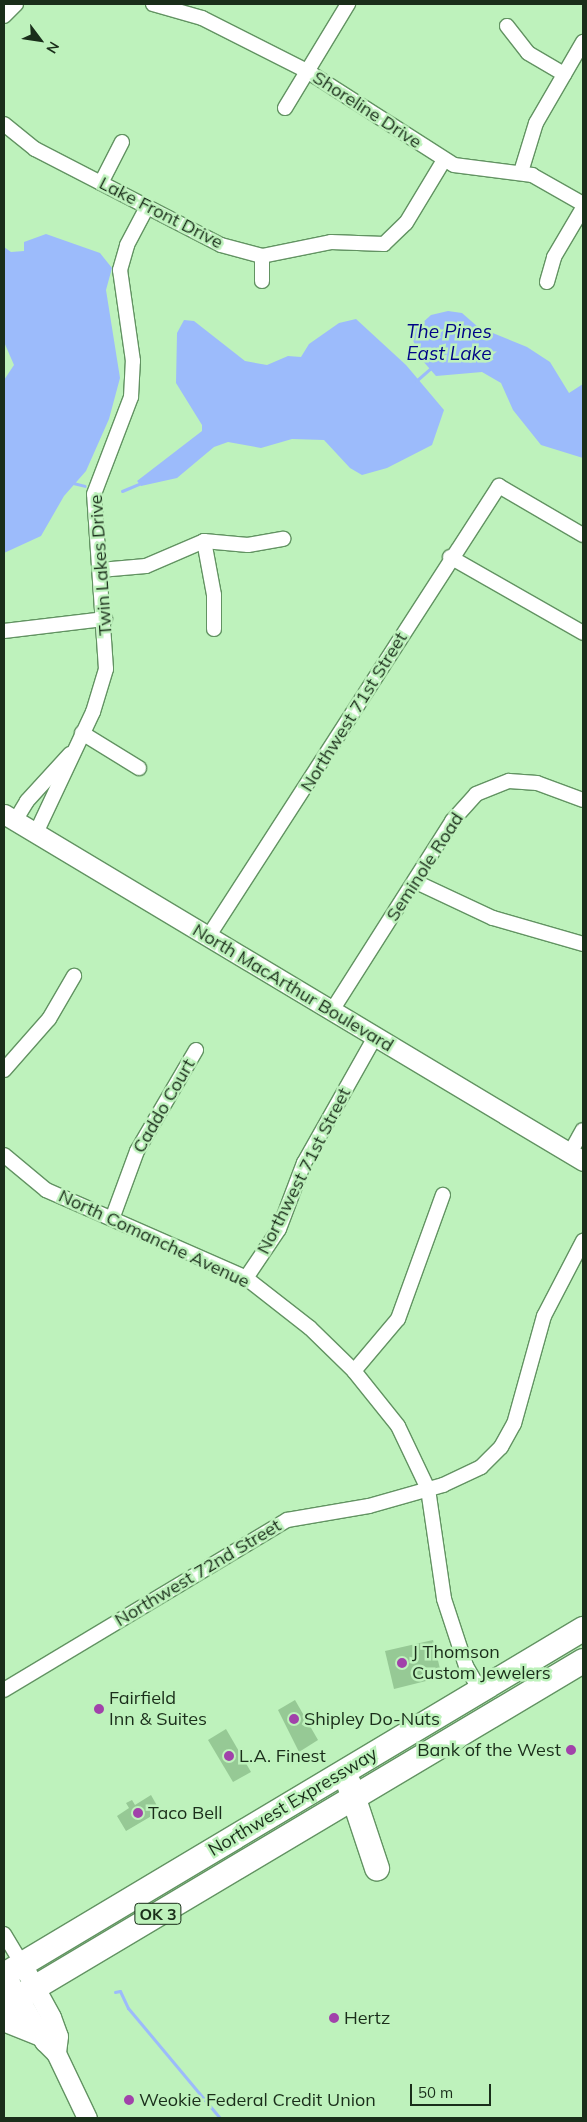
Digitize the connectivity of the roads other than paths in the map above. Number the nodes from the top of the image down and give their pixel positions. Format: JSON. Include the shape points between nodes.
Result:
{"nodes":[{"id":1,"x":16,"y":4,"type":"edge"},
{"id":2,"x":153,"y":4,"type":"edge"},
{"id":3,"x":348,"y":4,"type":"edge"},
{"id":4,"x":182,"y":7,"type":"edge"},
{"id":5,"x":4,"y":16,"type":"edge"},
{"id":6,"x":507,"y":26,"type":"dead end"},
{"id":7,"x":583,"y":42,"type":"edge"},
{"id":8,"x":307,"y":71,"type":"junction"},
{"id":9,"x":564,"y":74,"type":"junction"},
{"id":10,"x":285,"y":108,"type":"dead end"},
{"id":11,"x":4,"y":124,"type":"edge"},
{"id":12,"x":122,"y":142,"type":"dead end"},
{"id":13,"x":444,"y":160,"type":"junction"},
{"id":14,"x":521,"y":172,"type":"junction"},
{"id":15,"x":101,"y":183,"type":"junction"},
{"id":16,"x":583,"y":204,"type":"edge"},
{"id":17,"x":146,"y":206,"type":"junction"},
{"id":18,"x":583,"y":208,"type":"edge"},
{"id":19,"x":262,"y":256,"type":"junction"},
{"id":20,"x":262,"y":281,"type":"dead end"},
{"id":21,"x":547,"y":282,"type":"dead end"},
{"id":22,"x":583,"y":535,"type":"edge"},
{"id":23,"x":283,"y":539,"type":"dead end"},
{"id":24,"x":204,"y":541,"type":"junction"},
{"id":25,"x":450,"y":558,"type":"junction"},
{"id":26,"x":100,"y":570,"type":"junction"},
{"id":27,"x":105,"y":619,"type":"junction"},
{"id":28,"x":214,"y":629,"type":"dead end"},
{"id":29,"x":4,"y":631,"type":"edge"},
{"id":30,"x":583,"y":633,"type":"edge"},
{"id":31,"x":82,"y":733,"type":"junction"},
{"id":32,"x":70,"y":754,"type":"junction"},
{"id":33,"x":139,"y":768,"type":"dead end"},
{"id":34,"x":583,"y":800,"type":"edge"},
{"id":35,"x":7,"y":816,"type":"edge"},
{"id":36,"x":36,"y":833,"type":"junction"},
{"id":37,"x":416,"y":882,"type":"junction"},
{"id":38,"x":208,"y":936,"type":"junction"},
{"id":39,"x":583,"y":944,"type":"edge"},
{"id":40,"x":74,"y":976,"type":"dead end"},
{"id":41,"x":331,"y":1012,"type":"junction"},
{"id":42,"x":375,"y":1037,"type":"junction"},
{"id":43,"x":196,"y":1050,"type":"dead end"},
{"id":44,"x":4,"y":1070,"type":"edge"},
{"id":45,"x":583,"y":1130,"type":"edge"},
{"id":46,"x":4,"y":1155,"type":"edge"},
{"id":47,"x":577,"y":1157,"type":"edge"},
{"id":48,"x":443,"y":1194,"type":"dead end"},
{"id":49,"x":112,"y":1219,"type":"junction"},
{"id":50,"x":583,"y":1242,"type":"edge"},
{"id":51,"x":246,"y":1278,"type":"junction"},
{"id":52,"x":354,"y":1371,"type":"junction"},
{"id":53,"x":428,"y":1489,"type":"junction"},
{"id":54,"x":583,"y":1629,"type":"edge"},
{"id":55,"x":583,"y":1661,"type":"edge"},
{"id":56,"x":4,"y":1690,"type":"edge"},
{"id":57,"x":480,"y":1690,"type":"junction"},
{"id":58,"x":344,"y":1770,"type":"junction"},
{"id":59,"x":363,"y":1793,"type":"junction"},
{"id":60,"x":381,"y":1863,"type":"dead end"},
{"id":61,"x":4,"y":1934,"type":"edge"},
{"id":62,"x":9,"y":1971,"type":"edge"},
{"id":63,"x":19,"y":1997,"type":"edge"},
{"id":64,"x":4,"y":2019,"type":"edge"},
{"id":65,"x":41,"y":2034,"type":"junction"},
{"id":66,"x":56,"y":2053,"type":"junction"},
{"id":67,"x":87,"y":2118,"type":"edge"}],
"edges":[{"from":1,"to":5,"type":"street"},
{"from":2,"to":4,"type":"street","name":"Shoreline Drive"},
{"from":3,"to":8,"type":"street"},
{"from":4,"to":8,"type":"street","name":"Shoreline Drive"},
{"from":6,"to":9,"type":"street","via":[[528,53]]},
{"from":7,"to":9,"type":"street"},
{"from":8,"to":10,"type":"street"},
{"from":8,"to":13,"type":"street","name":"Shoreline Drive"},
{"from":9,"to":14,"type":"street","via":[[536,123]]},
{"from":11,"to":15,"type":"street","name":"Lake Front Drive","via":[[22,141]]},
{"from":12,"to":15,"type":"street"},
{"from":13,"to":14,"type":"street","name":"Shoreline Drive","via":[[462,167]]},
{"from":13,"to":19,"type":"street","name":"Lake Front Drive","via":[[406,223],[392,239],[376,246],[331,242]]},
{"from":14,"to":16,"type":"street","name":"Shoreline Drive"},
{"from":15,"to":17,"type":"street","name":"Lake Front Drive"},
{"from":17,"to":19,"type":"street","name":"Lake Front Drive","via":[[221,245]]},
{"from":17,"to":26,"type":"street","name":"Twin Lakes Drive","via":[[121,263],[133,380],[128,407],[94,494]]},
{"from":18,"to":21,"type":"street","via":[[554,256]]},
{"from":19,"to":20,"type":"street"},
{"from":22,"to":25,"type":"street","name":"Northwest 71st Street","via":[[499,486]]},
{"from":23,"to":24,"type":"street","via":[[248,545]]},
{"from":24,"to":26,"type":"street","via":[[146,566]]},
{"from":24,"to":28,"type":"street","via":[[214,594]]},
{"from":25,"to":30,"type":"street"},
{"from":25,"to":38,"type":"street","name":"Northwest 71st Street","via":[[313,778]]},
{"from":26,"to":27,"type":"street","name":"Twin Lakes Drive"},
{"from":27,"to":29,"type":"street"},
{"from":27,"to":31,"type":"street","name":"Twin Lakes Drive","via":[[104,682]]},
{"from":31,"to":32,"type":"street","name":"Twin Lakes Drive"},
{"from":31,"to":33,"type":"street"},
{"from":32,"to":35,"type":"street","via":[[27,801]]},
{"from":32,"to":36,"type":"street","name":"Twin Lakes Drive","via":[[47,814]]},
{"from":34,"to":37,"type":"street","name":"Seminole Road","via":[[537,783],[509,781],[476,794],[452,821]]},
{"from":35,"to":36,"type":"main road","name":"North MacArthur Boulevard"},
{"from":36,"to":38,"type":"main road","name":"North MacArthur Boulevard"},
{"from":37,"to":39,"type":"street","via":[[493,918]]},
{"from":37,"to":41,"type":"street","name":"Seminole Road"},
{"from":38,"to":41,"type":"main road","name":"North MacArthur Boulevard"},
{"from":40,"to":44,"type":"street","via":[[44,1025]]},
{"from":41,"to":42,"type":"main road","name":"North MacArthur Boulevard"},
{"from":42,"to":47,"type":"main road","name":"North MacArthur Boulevard"},
{"from":42,"to":51,"type":"street","name":"Northwest 71st Street","via":[[304,1163],[279,1228]]},
{"from":43,"to":49,"type":"street","name":"Caddo Court","via":[[137,1151]]},
{"from":45,"to":47,"type":"street"},
{"from":46,"to":49,"type":"street","name":"North Comanche Avenue","via":[[46,1190]]},
{"from":48,"to":52,"type":"street","via":[[398,1319]]},
{"from":49,"to":51,"type":"street","name":"North Comanche Avenue"},
{"from":50,"to":53,"type":"street","name":"Northwest 72nd Street","via":[[544,1316],[519,1409],[502,1447],[472,1472]]},
{"from":51,"to":52,"type":"street","name":"North Comanche Avenue","via":[[304,1323]]},
{"from":52,"to":53,"type":"street","name":"North Comanche Avenue","via":[[398,1426]]},
{"from":53,"to":56,"type":"street","name":"Northwest 72nd Street","via":[[355,1509],[287,1520]]},
{"from":53,"to":57,"type":"street","name":"North Comanche Avenue","via":[[444,1600],[466,1666]]},
{"from":54,"to":57,"type":"highway","name":"Northwest Expressway","number":"OK 3"},
{"from":55,"to":59,"type":"highway","name":"Northwest Expressway","number":"OK 3"},
{"from":57,"to":58,"type":"highway","name":"Northwest Expressway","number":"OK 3"},
{"from":58,"to":59,"type":"highway"},
{"from":58,"to":62,"type":"highway","name":"Northwest Expressway","number":"OK 3"},
{"from":59,"to":60,"type":"highway"},
{"from":59,"to":63,"type":"highway","name":"Northwest Expressway","number":"OK 3"},
{"from":61,"to":62,"type":"street"},
{"from":62,"to":63,"type":"main road"},
{"from":63,"to":65,"type":"main road"},
{"from":63,"to":66,"type":"main road","via":[[51,2017],[58,2036]]},
{"from":64,"to":65,"type":"highway"},
{"from":65,"to":66,"type":"main road"},
{"from":66,"to":67,"type":"main road"}]}
